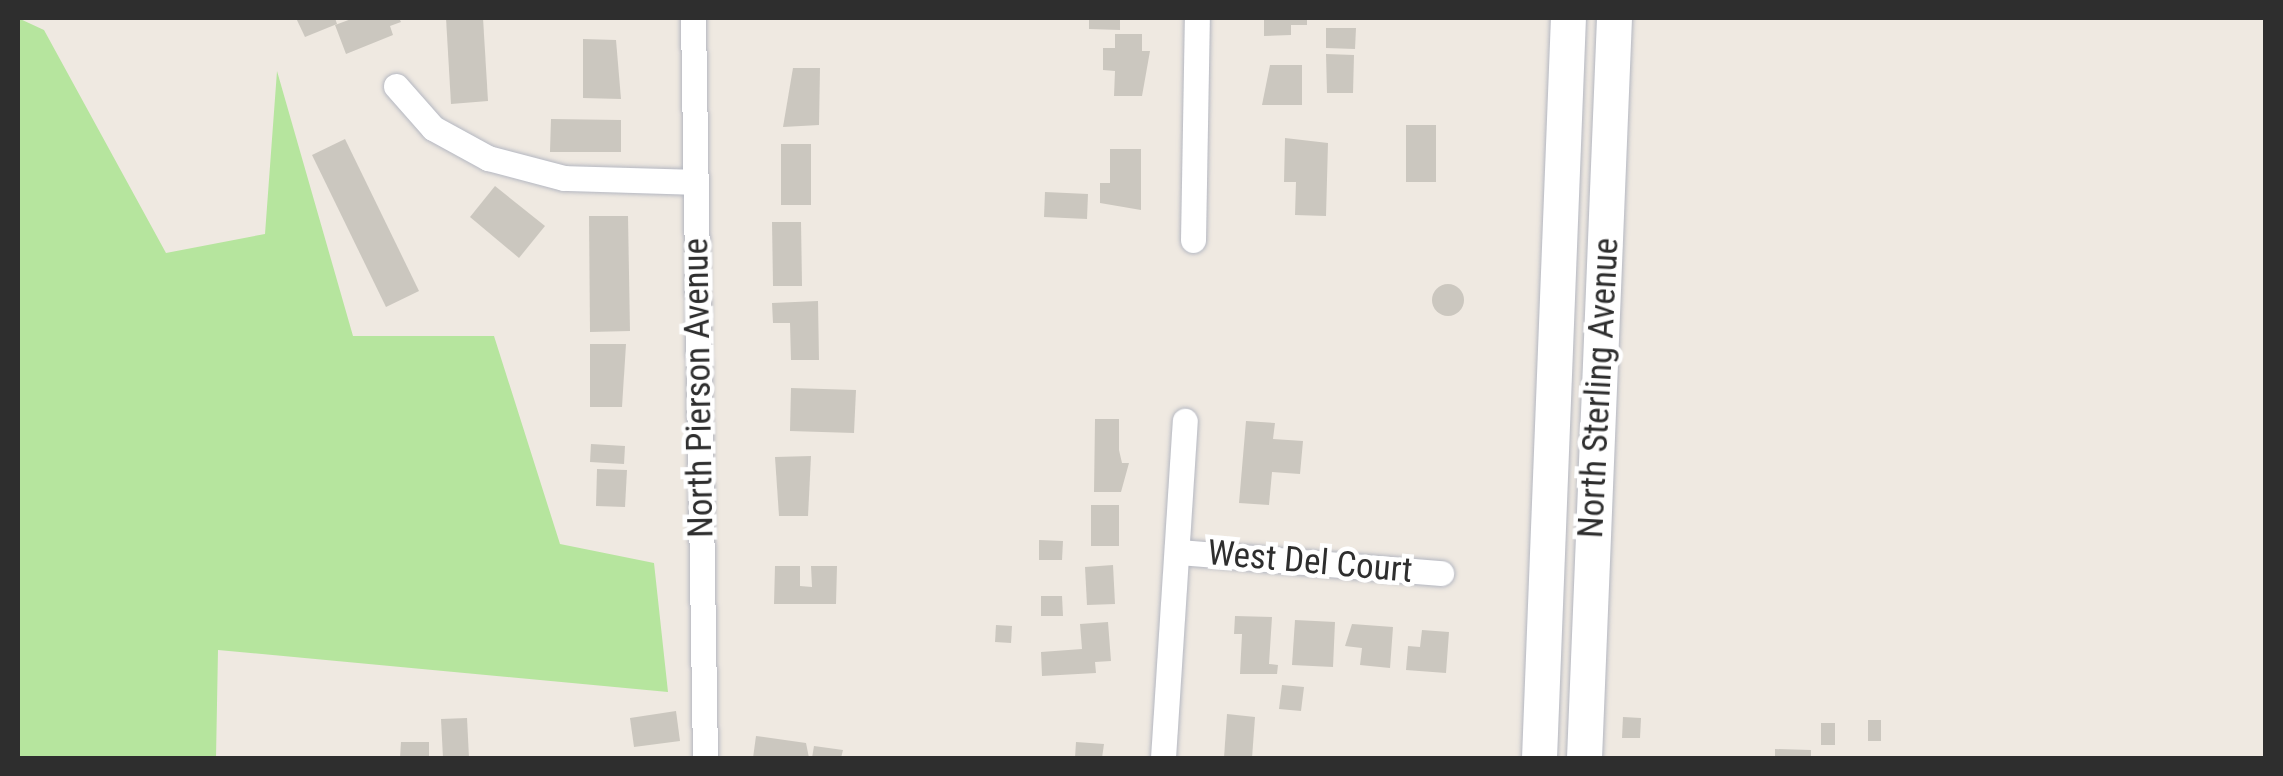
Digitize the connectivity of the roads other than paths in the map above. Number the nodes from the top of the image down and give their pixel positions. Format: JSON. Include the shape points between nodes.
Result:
{"nodes":[{"id":1,"x":693,"y":18,"type":"edge"},
{"id":2,"x":1198,"y":18,"type":"edge"},
{"id":3,"x":1568,"y":18,"type":"edge"},
{"id":4,"x":1614,"y":18,"type":"edge"},
{"id":5,"x":396,"y":86,"type":"dead end"},
{"id":6,"x":696,"y":182,"type":"junction"},
{"id":7,"x":1193,"y":240,"type":"dead end"},
{"id":8,"x":1185,"y":421,"type":"dead end"},
{"id":9,"x":1179,"y":552,"type":"junction"},
{"id":10,"x":1441,"y":573,"type":"dead end"},
{"id":11,"x":706,"y":758,"type":"edge"},
{"id":12,"x":1163,"y":758,"type":"edge"},
{"id":13,"x":1538,"y":758,"type":"edge"},
{"id":14,"x":1584,"y":758,"type":"edge"}],
"edges":[{"from":1,"to":6,"type":"street","name":"North Pierson Avenue"},
{"from":2,"to":7,"type":"street"},
{"from":3,"to":13,"type":"main road","name":"North Sterling Avenue"},
{"from":4,"to":14,"type":"main road","name":"North Sterling Avenue"},
{"from":5,"to":6,"type":"street","via":[[433,128],[488,158],[564,178]]},
{"from":6,"to":11,"type":"street","name":"North Pierson Avenue"},
{"from":8,"to":9,"type":"street"},
{"from":9,"to":10,"type":"street","name":"West Del Court"},
{"from":9,"to":12,"type":"street"}]}
